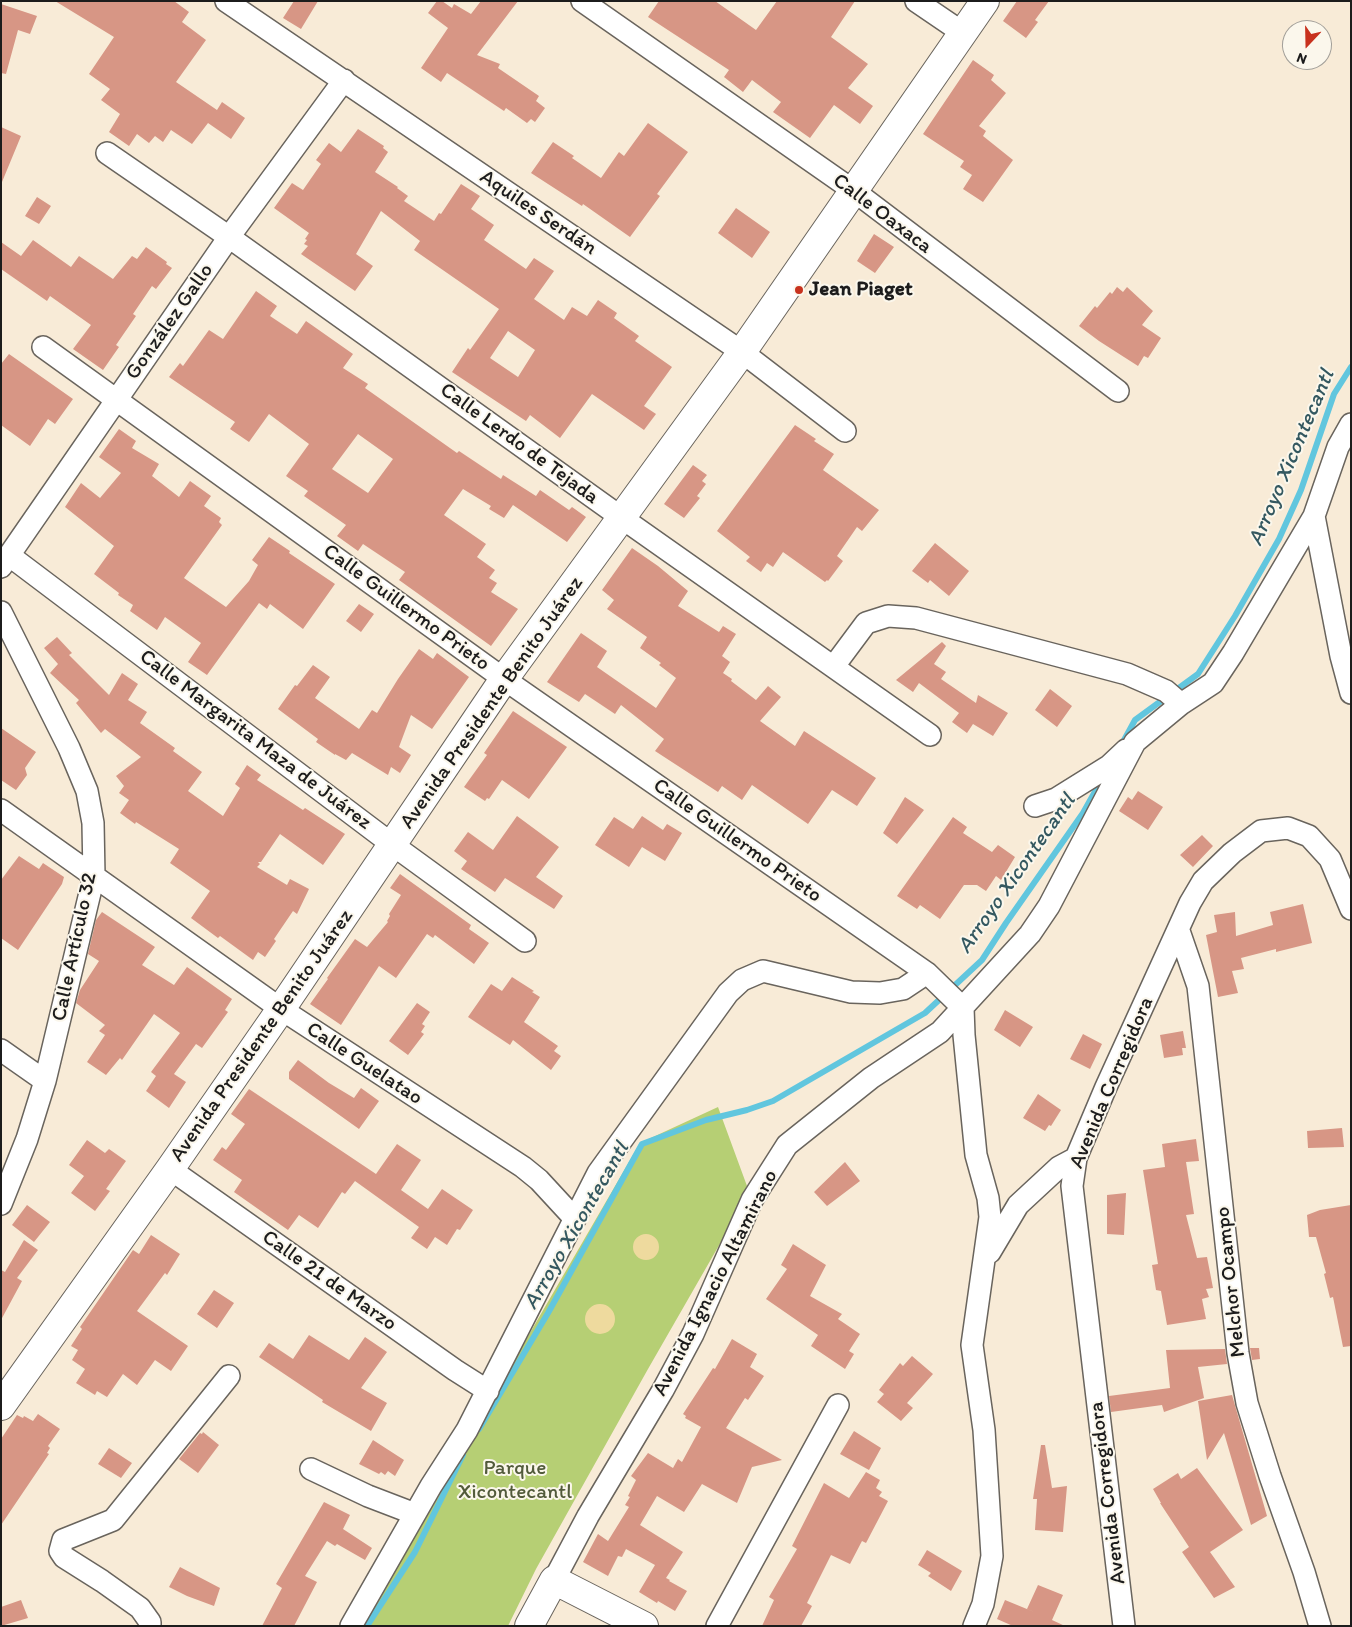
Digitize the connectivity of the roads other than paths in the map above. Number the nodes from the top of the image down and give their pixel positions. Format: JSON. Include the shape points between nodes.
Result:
{"nodes":[{"id":1,"x":226,"y":1,"type":"edge"},
{"id":2,"x":582,"y":1,"type":"edge"},
{"id":3,"x":916,"y":1,"type":"edge"},
{"id":4,"x":985,"y":1,"type":"edge"},
{"id":5,"x":963,"y":34,"type":"junction"},
{"id":6,"x":344,"y":80,"type":"junction"},
{"id":7,"x":107,"y":153,"type":"dead end"},
{"id":8,"x":854,"y":191,"type":"junction"},
{"id":9,"x":229,"y":237,"type":"junction"},
{"id":10,"x":43,"y":347,"type":"dead end"},
{"id":11,"x":742,"y":352,"type":"junction"},
{"id":12,"x":1118,"y":391,"type":"dead end"},
{"id":13,"x":116,"y":400,"type":"junction"},
{"id":14,"x":1351,"y":424,"type":"edge"},
{"id":15,"x":845,"y":431,"type":"dead end"},
{"id":16,"x":1314,"y":516,"type":"junction"},
{"id":17,"x":622,"y":518,"type":"junction"},
{"id":18,"x":6,"y":561,"type":"edge"},
{"id":19,"x":1,"y":612,"type":"edge"},
{"id":20,"x":834,"y":666,"type":"junction"},
{"id":21,"x":504,"y":679,"type":"junction"},
{"id":22,"x":1351,"y":693,"type":"edge"},
{"id":23,"x":1181,"y":704,"type":"junction"},
{"id":24,"x":930,"y":735,"type":"dead end"},
{"id":25,"x":1135,"y":742,"type":"junction"},
{"id":26,"x":1035,"y":806,"type":"dead end"},
{"id":27,"x":1,"y":810,"type":"edge"},
{"id":28,"x":394,"y":845,"type":"junction"},
{"id":29,"x":94,"y":876,"type":"junction"},
{"id":30,"x":1351,"y":909,"type":"edge"},
{"id":31,"x":1179,"y":931,"type":"junction"},
{"id":32,"x":525,"y":941,"type":"dead end"},
{"id":33,"x":927,"y":973,"type":"junction"},
{"id":34,"x":963,"y":1008,"type":"junction"},
{"id":35,"x":281,"y":1009,"type":"junction"},
{"id":36,"x":1,"y":1050,"type":"edge"},
{"id":37,"x":45,"y":1081,"type":"junction"},
{"id":38,"x":1076,"y":1158,"type":"junction"},
{"id":39,"x":170,"y":1169,"type":"junction"},
{"id":40,"x":1,"y":1204,"type":"edge"},
{"id":41,"x":575,"y":1219,"type":"junction"},
{"id":42,"x":984,"y":1256,"type":"junction"},
{"id":43,"x":229,"y":1376,"type":"dead end"},
{"id":44,"x":488,"y":1391,"type":"junction"},
{"id":45,"x":838,"y":1405,"type":"dead end"},
{"id":46,"x":1,"y":1406,"type":"edge"},
{"id":47,"x":311,"y":1469,"type":"dead end"},
{"id":48,"x":415,"y":1514,"type":"junction"},
{"id":49,"x":554,"y":1580,"type":"junction"},
{"id":50,"x":150,"y":1626,"type":"edge"},
{"id":51,"x":351,"y":1626,"type":"edge"},
{"id":52,"x":529,"y":1626,"type":"edge"},
{"id":53,"x":644,"y":1626,"type":"edge"},
{"id":54,"x":717,"y":1626,"type":"edge"},
{"id":55,"x":974,"y":1626,"type":"edge"},
{"id":56,"x":1124,"y":1626,"type":"edge"},
{"id":57,"x":1320,"y":1626,"type":"edge"}],
"edges":[{"from":1,"to":6,"type":"street","name":"Aquiles Serdán"},
{"from":2,"to":8,"type":"street","name":"Calle Oaxaca"},
{"from":3,"to":5,"type":"street"},
{"from":4,"to":5,"type":"street","name":"Avenida Presidente Benito Juárez"},
{"from":5,"to":8,"type":"street","name":"Avenida Presidente Benito Juárez"},
{"from":6,"to":9,"type":"street","name":"González Gallo"},
{"from":6,"to":11,"type":"street","name":"Aquiles Serdán"},
{"from":7,"to":9,"type":"street","name":"Calle Lerdo de Tejada"},
{"from":8,"to":11,"type":"street","name":"Avenida Presidente Benito Juárez"},
{"from":8,"to":12,"type":"street","name":"Calle Oaxaca"},
{"from":9,"to":13,"type":"street","name":"González Gallo"},
{"from":9,"to":17,"type":"street","name":"Calle Lerdo de Tejada"},
{"from":10,"to":13,"type":"street","name":"Calle Guillermo Prieto"},
{"from":11,"to":15,"type":"street","name":"Aquiles Serdán"},
{"from":11,"to":17,"type":"street","name":"Avenida Presidente Benito Juárez"},
{"from":13,"to":18,"type":"street","name":"González Gallo"},
{"from":13,"to":21,"type":"street","name":"Calle Guillermo Prieto"},
{"from":14,"to":16,"type":"street","name":"Avenida Ignacio Altamirano","via":[[1338,446]]},
{"from":16,"to":22,"type":"street"},
{"from":16,"to":23,"type":"street","name":"Avenida Ignacio Altamirano","via":[[1234,653],[1213,682]]},
{"from":17,"to":20,"type":"street","name":"Calle Lerdo de Tejada"},
{"from":17,"to":21,"type":"street","name":"Avenida Presidente Benito Juárez"},
{"from":18,"to":28,"type":"street","name":"Calle Margarita Maza de Juárez"},
{"from":19,"to":29,"type":"street","name":"Calle Artículo 32","via":[[87,791],[93,823]]},
{"from":20,"to":23,"type":"street","via":[[866,623],[888,616],[916,618],[1127,674],[1166,691]]},
{"from":20,"to":24,"type":"street","name":"Calle Lerdo de Tejada"},
{"from":21,"to":28,"type":"street","name":"Avenida Presidente Benito Juárez"},
{"from":21,"to":33,"type":"street","name":"Calle Guillermo Prieto"},
{"from":23,"to":25,"type":"street","name":"Avenida Ignacio Altamirano"},
{"from":25,"to":26,"type":"street","via":[[1110,766],[1056,800]]},
{"from":25,"to":34,"type":"street","name":"Avenida Ignacio Altamirano","via":[[1049,906],[1030,934]]},
{"from":27,"to":29,"type":"street","name":"Calle Guelatao"},
{"from":28,"to":32,"type":"street","name":"Calle Margarita Maza de Juárez"},
{"from":28,"to":35,"type":"street","name":"Avenida Presidente Benito Juárez"},
{"from":29,"to":35,"type":"street","name":"Calle Guelatao"},
{"from":29,"to":37,"type":"street","name":"Calle Artículo 32"},
{"from":30,"to":31,"type":"street","name":"Avenida Corregidora","via":[[1330,859],[1309,836],[1288,828],[1261,831],[1203,881]]},
{"from":31,"to":38,"type":"street","name":"Avenida Corregidora"},
{"from":31,"to":57,"type":"street","name":"Melchor Ocampo","via":[[1198,986],[1238,1353],[1247,1403]]},
{"from":33,"to":34,"type":"street","name":"Calle Guillermo Prieto"},
{"from":33,"to":41,"type":"street","via":[[903,989],[880,993],[851,992],[763,971],[742,980],[728,993],[598,1173]]},
{"from":34,"to":42,"type":"street","via":[[976,1156],[990,1217]]},
{"from":34,"to":49,"type":"street","name":"Avenida Ignacio Altamirano","via":[[940,1032],[872,1078],[787,1145],[752,1200],[685,1350]]},
{"from":35,"to":39,"type":"street","name":"Avenida Presidente Benito Juárez"},
{"from":35,"to":41,"type":"street","name":"Calle Guelatao","via":[[523,1167]]},
{"from":36,"to":37,"type":"street"},
{"from":37,"to":40,"type":"street","name":"Calle Artículo 32","via":[[27,1139]]},
{"from":38,"to":42,"type":"street","via":[[1059,1167],[1018,1206],[990,1252]]},
{"from":38,"to":56,"type":"street","name":"Avenida Corregidora","via":[[1072,1186]]},
{"from":39,"to":44,"type":"street","name":"Calle 21 de Marzo"},
{"from":39,"to":46,"type":"street","name":"Avenida Presidente Benito Juárez"},
{"from":41,"to":44,"type":"street"},
{"from":42,"to":55,"type":"street","via":[[972,1345],[984,1430],[992,1556],[983,1604]]},
{"from":43,"to":50,"type":"street","via":[[113,1520],[63,1540],[60,1550],[64,1557],[140,1608]]},
{"from":44,"to":48,"type":"street"},
{"from":45,"to":54,"type":"street"},
{"from":47,"to":48,"type":"street"},
{"from":48,"to":51,"type":"street"},
{"from":49,"to":52,"type":"street","name":"Avenida Ignacio Altamirano"},
{"from":49,"to":53,"type":"street"}]}
